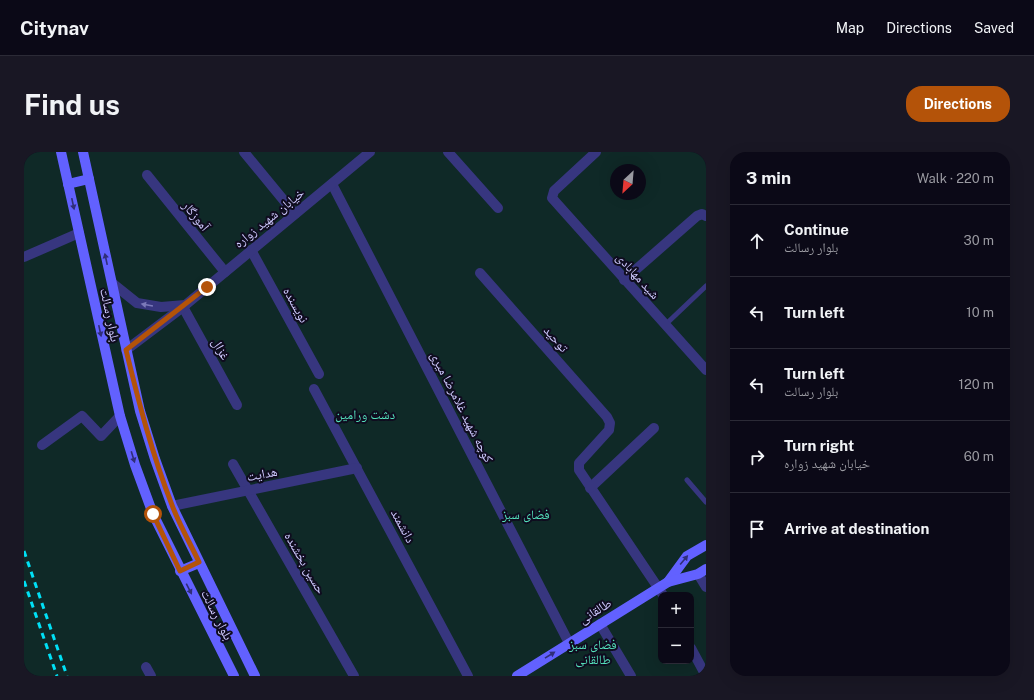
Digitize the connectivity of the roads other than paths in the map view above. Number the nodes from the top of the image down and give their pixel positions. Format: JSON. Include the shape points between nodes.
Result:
{"nodes":[{"id":1,"x":61,"y":152,"type":"edge"},
{"id":2,"x":83,"y":152,"type":"edge"},
{"id":3,"x":244,"y":152,"type":"edge"},
{"id":4,"x":448,"y":152,"type":"edge"},
{"id":5,"x":596,"y":152,"type":"edge"},
{"id":6,"x":367,"y":153,"type":"edge"},
{"id":7,"x":147,"y":175,"type":"dead end"},
{"id":8,"x":89,"y":179,"type":"junction"},
{"id":9,"x":68,"y":184,"type":"junction"},
{"id":10,"x":332,"y":184,"type":"junction"},
{"id":11,"x":498,"y":208,"type":"dead end"},
{"id":12,"x":295,"y":214,"type":"junction"},
{"id":13,"x":704,"y":215,"type":"edge"},
{"id":14,"x":79,"y":233,"type":"junction"},
{"id":15,"x":251,"y":250,"type":"junction"},
{"id":16,"x":24,"y":257,"type":"edge"},
{"id":17,"x":225,"y":272,"type":"junction"},
{"id":18,"x":480,"y":273,"type":"dead end"},
{"id":19,"x":624,"y":280,"type":"junction"},
{"id":20,"x":112,"y":284,"type":"junction"},
{"id":21,"x":706,"y":286,"type":"edge"},
{"id":22,"x":184,"y":306,"type":"junction"},
{"id":23,"x":665,"y":325,"type":"junction"},
{"id":24,"x":126,"y":350,"type":"junction"},
{"id":25,"x":706,"y":370,"type":"edge"},
{"id":26,"x":319,"y":374,"type":"dead end"},
{"id":27,"x":314,"y":389,"type":"dead end"},
{"id":28,"x":237,"y":405,"type":"dead end"},
{"id":29,"x":120,"y":416,"type":"junction"},
{"id":30,"x":654,"y":428,"type":"dead end"},
{"id":31,"x":42,"y":445,"type":"dead end"},
{"id":32,"x":233,"y":464,"type":"dead end"},
{"id":33,"x":356,"y":468,"type":"junction"},
{"id":34,"x":688,"y":480,"type":"dead end"},
{"id":35,"x":590,"y":488,"type":"junction"},
{"id":36,"x":248,"y":490,"type":"junction"},
{"id":37,"x":706,"y":502,"type":"edge"},
{"id":38,"x":172,"y":506,"type":"junction"},
{"id":39,"x":706,"y":545,"type":"edge"},
{"id":40,"x":199,"y":562,"type":"junction"},
{"id":41,"x":180,"y":571,"type":"junction"},
{"id":42,"x":702,"y":572,"type":"edge"},
{"id":43,"x":706,"y":587,"type":"edge"},
{"id":44,"x":663,"y":588,"type":"edge"},
{"id":45,"x":600,"y":624,"type":"junction"},
{"id":46,"x":569,"y":643,"type":"junction"},
{"id":47,"x":694,"y":654,"type":"edge"},
{"id":48,"x":234,"y":676,"type":"edge"},
{"id":49,"x":255,"y":676,"type":"edge"},
{"id":50,"x":354,"y":676,"type":"edge"},
{"id":51,"x":468,"y":676,"type":"edge"},
{"id":52,"x":517,"y":676,"type":"edge"},
{"id":53,"x":632,"y":676,"type":"edge"},
{"id":54,"x":706,"y":676,"type":"edge"}],
"edges":[{"from":1,"to":9,"type":"main road","name":"بلوار رسالت"},
{"from":2,"to":8,"type":"main road","name":"بلوار رسالت"},
{"from":3,"to":12,"type":"street"},
{"from":4,"to":11,"type":"street"},
{"from":5,"to":19,"type":"street","name":"شید مهابادی","via":[[554,192],[552,198]]},
{"from":6,"to":10,"type":"street","name":"خیابان شهید زواره"},
{"from":7,"to":17,"type":"street","name":"آموزگار"},
{"from":8,"to":9,"type":"main road"},
{"from":20,"to":8,"type":"main road","name":"بلوار رسالت","one_way":true},
{"from":9,"to":14,"type":"main road","name":"بلوار رسالت","one_way":true},
{"from":10,"to":12,"type":"street","name":"خیابان شهید زواره"},
{"from":10,"to":46,"type":"street","name":"کوچه شهید غلامرضا میری"},
{"from":12,"to":15,"type":"street","name":"خیابان شهید زواره"},
{"from":13,"to":19,"type":"street","via":[[697,216]]},
{"from":14,"to":16,"type":"street"},
{"from":14,"to":29,"type":"main road","name":"بلوار رسالت","one_way":true},
{"from":15,"to":17,"type":"street","name":"خیابان شهید زواره"},
{"from":15,"to":26,"type":"street","name":"نویسنده"},
{"from":17,"to":22,"type":"street","name":"خیابان شهید زواره"},
{"from":18,"to":35,"type":"street","name":"توحید","via":[[607,417],[610,423],[609,430],[578,467]]},
{"from":19,"to":23,"type":"street","name":"شید مهابادی"},
{"from":22,"to":20,"type":"street","one_way":true,"via":[[161,307],[137,303]]},
{"from":20,"to":24,"type":"main road","name":"بلوار رسالت"},
{"from":21,"to":23,"type":"lane"},
{"from":22,"to":24,"type":"street","name":"خیابان شهید زواره"},
{"from":22,"to":28,"type":"street","name":"غزال"},
{"from":23,"to":25,"type":"street","name":"شید مهابادی"},
{"from":24,"to":38,"type":"main road","name":"بلوار رسالت","via":[[140,411]]},
{"from":27,"to":33,"type":"street","name":"دانشمند"},
{"from":29,"to":31,"type":"street","via":[[101,436],[82,416]]},
{"from":29,"to":41,"type":"main road","name":"بلوار رسالت","one_way":true,"via":[[153,514]]},
{"from":30,"to":35,"type":"street"},
{"from":32,"to":36,"type":"street","name":"حسین بخشنده"},
{"from":33,"to":36,"type":"street","name":"هدایت"},
{"from":33,"to":51,"type":"street","name":"دانشمند"},
{"from":34,"to":37,"type":"lane"},
{"from":35,"to":44,"type":"street"},
{"from":36,"to":38,"type":"street","name":"هدایت"},
{"from":36,"to":50,"type":"street","name":"حسین بخشنده"},
{"from":38,"to":40,"type":"main road","name":"بلوار رسالت"},
{"from":44,"to":39,"type":"main road","one_way":true,"via":[[687,556]]},
{"from":40,"to":41,"type":"main road"},
{"from":40,"to":49,"type":"main road","name":"بلوار رسالت"},
{"from":41,"to":48,"type":"main road","name":"بلوار رسالت","one_way":true},
{"from":42,"to":43,"type":"street"},
{"from":42,"to":44,"type":"main road"},
{"from":44,"to":45,"type":"main road","name":"طالقانی"},
{"from":45,"to":46,"type":"main road","name":"طالقانی"},
{"from":45,"to":53,"type":"street"},
{"from":52,"to":46,"type":"main road","name":"طالقانی","one_way":true},
{"from":47,"to":54,"type":"street"}]}
